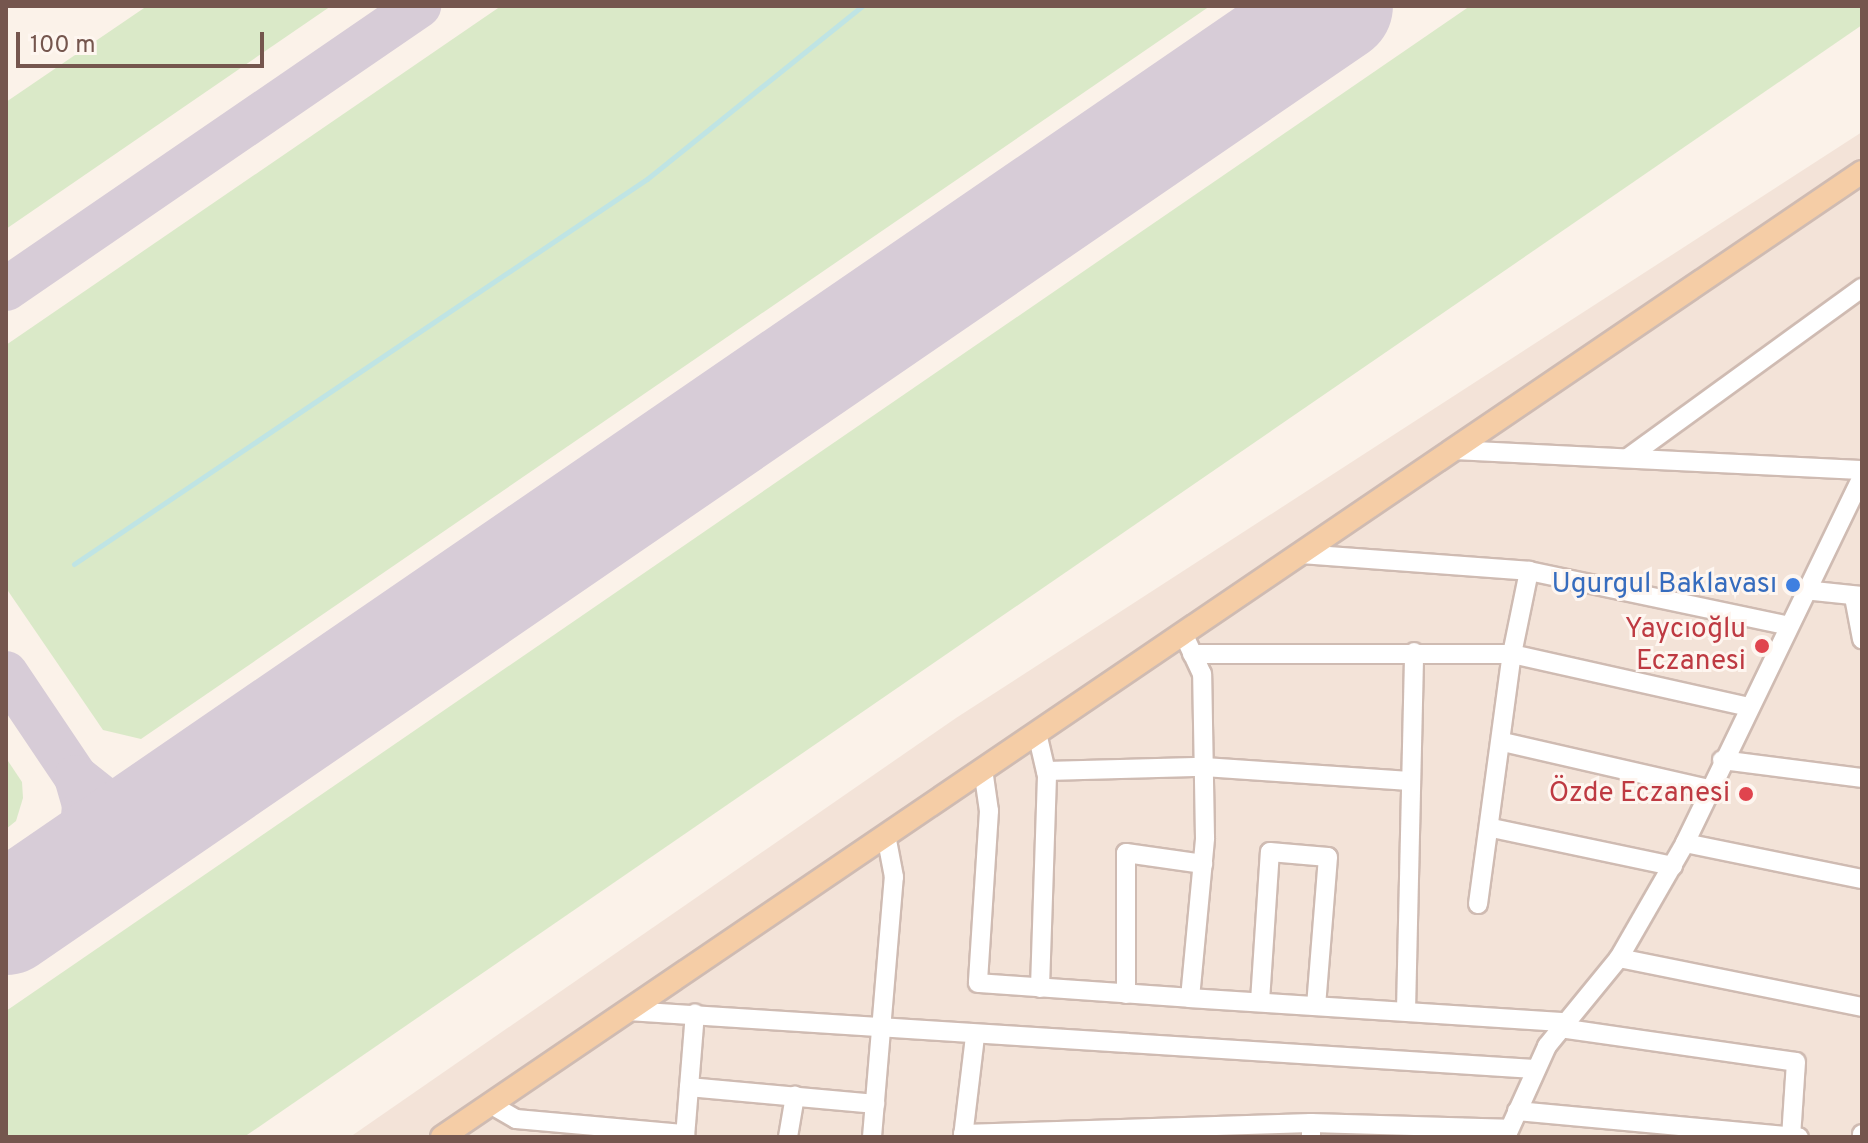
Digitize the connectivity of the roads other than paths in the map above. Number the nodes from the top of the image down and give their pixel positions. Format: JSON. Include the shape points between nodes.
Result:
{"nodes":[{"id":1,"x":1862,"y":172,"type":"edge"},
{"id":2,"x":1862,"y":288,"type":"edge"},
{"id":3,"x":1453,"y":450,"type":"junction"},
{"id":4,"x":1629,"y":457,"type":"junction"},
{"id":5,"x":1862,"y":470,"type":"edge"},
{"id":6,"x":1862,"y":477,"type":"edge"},
{"id":7,"x":1300,"y":554,"type":"junction"},
{"id":8,"x":1529,"y":571,"type":"junction"},
{"id":9,"x":1804,"y":590,"type":"junction"},
{"id":10,"x":1858,"y":596,"type":"edge"},
{"id":11,"x":1786,"y":625,"type":"junction"},
{"id":12,"x":1862,"y":639,"type":"edge"},
{"id":13,"x":1188,"y":643,"type":"junction"},
{"id":14,"x":1414,"y":652,"type":"junction"},
{"id":15,"x":1512,"y":654,"type":"junction"},
{"id":16,"x":1750,"y":707,"type":"junction"},
{"id":17,"x":1037,"y":733,"type":"junction"},
{"id":18,"x":1503,"y":742,"type":"junction"},
{"id":19,"x":1722,"y":760,"type":"junction"},
{"id":20,"x":1204,"y":767,"type":"junction"},
{"id":21,"x":983,"y":769,"type":"junction"},
{"id":22,"x":1046,"y":771,"type":"junction"},
{"id":23,"x":1862,"y":778,"type":"edge"},
{"id":24,"x":1410,"y":781,"type":"junction"},
{"id":25,"x":1709,"y":789,"type":"junction"},
{"id":26,"x":1492,"y":828,"type":"junction"},
{"id":27,"x":886,"y":835,"type":"junction"},
{"id":28,"x":1685,"y":843,"type":"junction"},
{"id":29,"x":1203,"y":864,"type":"junction"},
{"id":30,"x":1673,"y":866,"type":"junction"},
{"id":31,"x":1862,"y":879,"type":"edge"},
{"id":32,"x":1478,"y":904,"type":"dead end"},
{"id":33,"x":1619,"y":958,"type":"junction"},
{"id":34,"x":1040,"y":988,"type":"junction"},
{"id":35,"x":1126,"y":994,"type":"junction"},
{"id":36,"x":1190,"y":998,"type":"junction"},
{"id":37,"x":1260,"y":1001,"type":"junction"},
{"id":38,"x":1316,"y":1006,"type":"junction"},
{"id":39,"x":1862,"y":1007,"type":"edge"},
{"id":40,"x":628,"y":1011,"type":"junction"},
{"id":41,"x":1406,"y":1011,"type":"junction"},
{"id":42,"x":695,"y":1013,"type":"junction"},
{"id":43,"x":1562,"y":1025,"type":"junction"},
{"id":44,"x":883,"y":1029,"type":"junction"},
{"id":45,"x":975,"y":1036,"type":"junction"},
{"id":46,"x":1534,"y":1069,"type":"junction"},
{"id":47,"x":689,"y":1087,"type":"junction"},
{"id":48,"x":795,"y":1096,"type":"junction"},
{"id":49,"x":490,"y":1104,"type":"junction"},
{"id":50,"x":875,"y":1104,"type":"junction"},
{"id":51,"x":1517,"y":1111,"type":"junction"},
{"id":52,"x":1311,"y":1130,"type":"edge"},
{"id":53,"x":1507,"y":1133,"type":"edge"},
{"id":54,"x":963,"y":1135,"type":"edge"},
{"id":55,"x":685,"y":1136,"type":"edge"},
{"id":56,"x":442,"y":1137,"type":"edge"},
{"id":57,"x":788,"y":1137,"type":"edge"},
{"id":58,"x":872,"y":1137,"type":"edge"},
{"id":59,"x":1791,"y":1137,"type":"edge"},
{"id":60,"x":1799,"y":1137,"type":"edge"}],
"edges":[{"from":1,"to":3,"type":"main road"},
{"from":2,"to":4,"type":"street"},
{"from":3,"to":4,"type":"street"},
{"from":3,"to":7,"type":"main road"},
{"from":4,"to":5,"type":"street"},
{"from":6,"to":9,"type":"street"},
{"from":7,"to":8,"type":"street"},
{"from":7,"to":13,"type":"main road"},
{"from":8,"to":11,"type":"street"},
{"from":8,"to":15,"type":"street"},
{"from":9,"to":10,"type":"street"},
{"from":9,"to":11,"type":"street"},
{"from":10,"to":12,"type":"street"},
{"from":11,"to":16,"type":"street"},
{"from":13,"to":14,"type":"street"},
{"from":13,"to":17,"type":"main road"},
{"from":13,"to":20,"type":"street","via":[[1202,674]]},
{"from":14,"to":15,"type":"street"},
{"from":14,"to":24,"type":"street"},
{"from":15,"to":16,"type":"street"},
{"from":15,"to":18,"type":"street"},
{"from":16,"to":19,"type":"street"},
{"from":17,"to":21,"type":"main road"},
{"from":17,"to":22,"type":"street"},
{"from":18,"to":25,"type":"street"},
{"from":18,"to":26,"type":"street"},
{"from":19,"to":23,"type":"street"},
{"from":19,"to":25,"type":"street"},
{"from":20,"to":22,"type":"street"},
{"from":20,"to":24,"type":"street"},
{"from":20,"to":29,"type":"street"},
{"from":21,"to":27,"type":"main road"},
{"from":21,"to":34,"type":"street","via":[[989,811],[978,983]]},
{"from":22,"to":34,"type":"street"},
{"from":24,"to":41,"type":"street"},
{"from":25,"to":28,"type":"street"},
{"from":26,"to":30,"type":"street"},
{"from":26,"to":32,"type":"street"},
{"from":27,"to":40,"type":"main road"},
{"from":27,"to":44,"type":"street","via":[[894,877]]},
{"from":28,"to":30,"type":"street"},
{"from":28,"to":31,"type":"street"},
{"from":29,"to":35,"type":"street","via":[[1126,853]]},
{"from":29,"to":36,"type":"street"},
{"from":30,"to":33,"type":"street"},
{"from":33,"to":39,"type":"street"},
{"from":33,"to":43,"type":"street"},
{"from":34,"to":35,"type":"street"},
{"from":35,"to":36,"type":"street"},
{"from":36,"to":37,"type":"street"},
{"from":37,"to":38,"type":"street"},
{"from":37,"to":38,"type":"street","via":[[1270,852],[1328,857]]},
{"from":38,"to":41,"type":"street"},
{"from":40,"to":42,"type":"street"},
{"from":40,"to":49,"type":"main road"},
{"from":41,"to":43,"type":"street"},
{"from":42,"to":44,"type":"street"},
{"from":42,"to":47,"type":"street"},
{"from":43,"to":46,"type":"street"},
{"from":43,"to":59,"type":"street","via":[[1796,1062]]},
{"from":44,"to":45,"type":"street"},
{"from":44,"to":50,"type":"street"},
{"from":45,"to":46,"type":"street"},
{"from":45,"to":54,"type":"street"},
{"from":46,"to":51,"type":"street"},
{"from":47,"to":48,"type":"street"},
{"from":47,"to":55,"type":"street"},
{"from":48,"to":50,"type":"street"},
{"from":48,"to":57,"type":"street"},
{"from":49,"to":55,"type":"street","via":[[516,1119]]},
{"from":49,"to":56,"type":"main road"},
{"from":50,"to":58,"type":"street"},
{"from":51,"to":53,"type":"street"},
{"from":51,"to":59,"type":"street"},
{"from":52,"to":53,"type":"street"},
{"from":52,"to":54,"type":"street"},
{"from":59,"to":60,"type":"street"}]}
